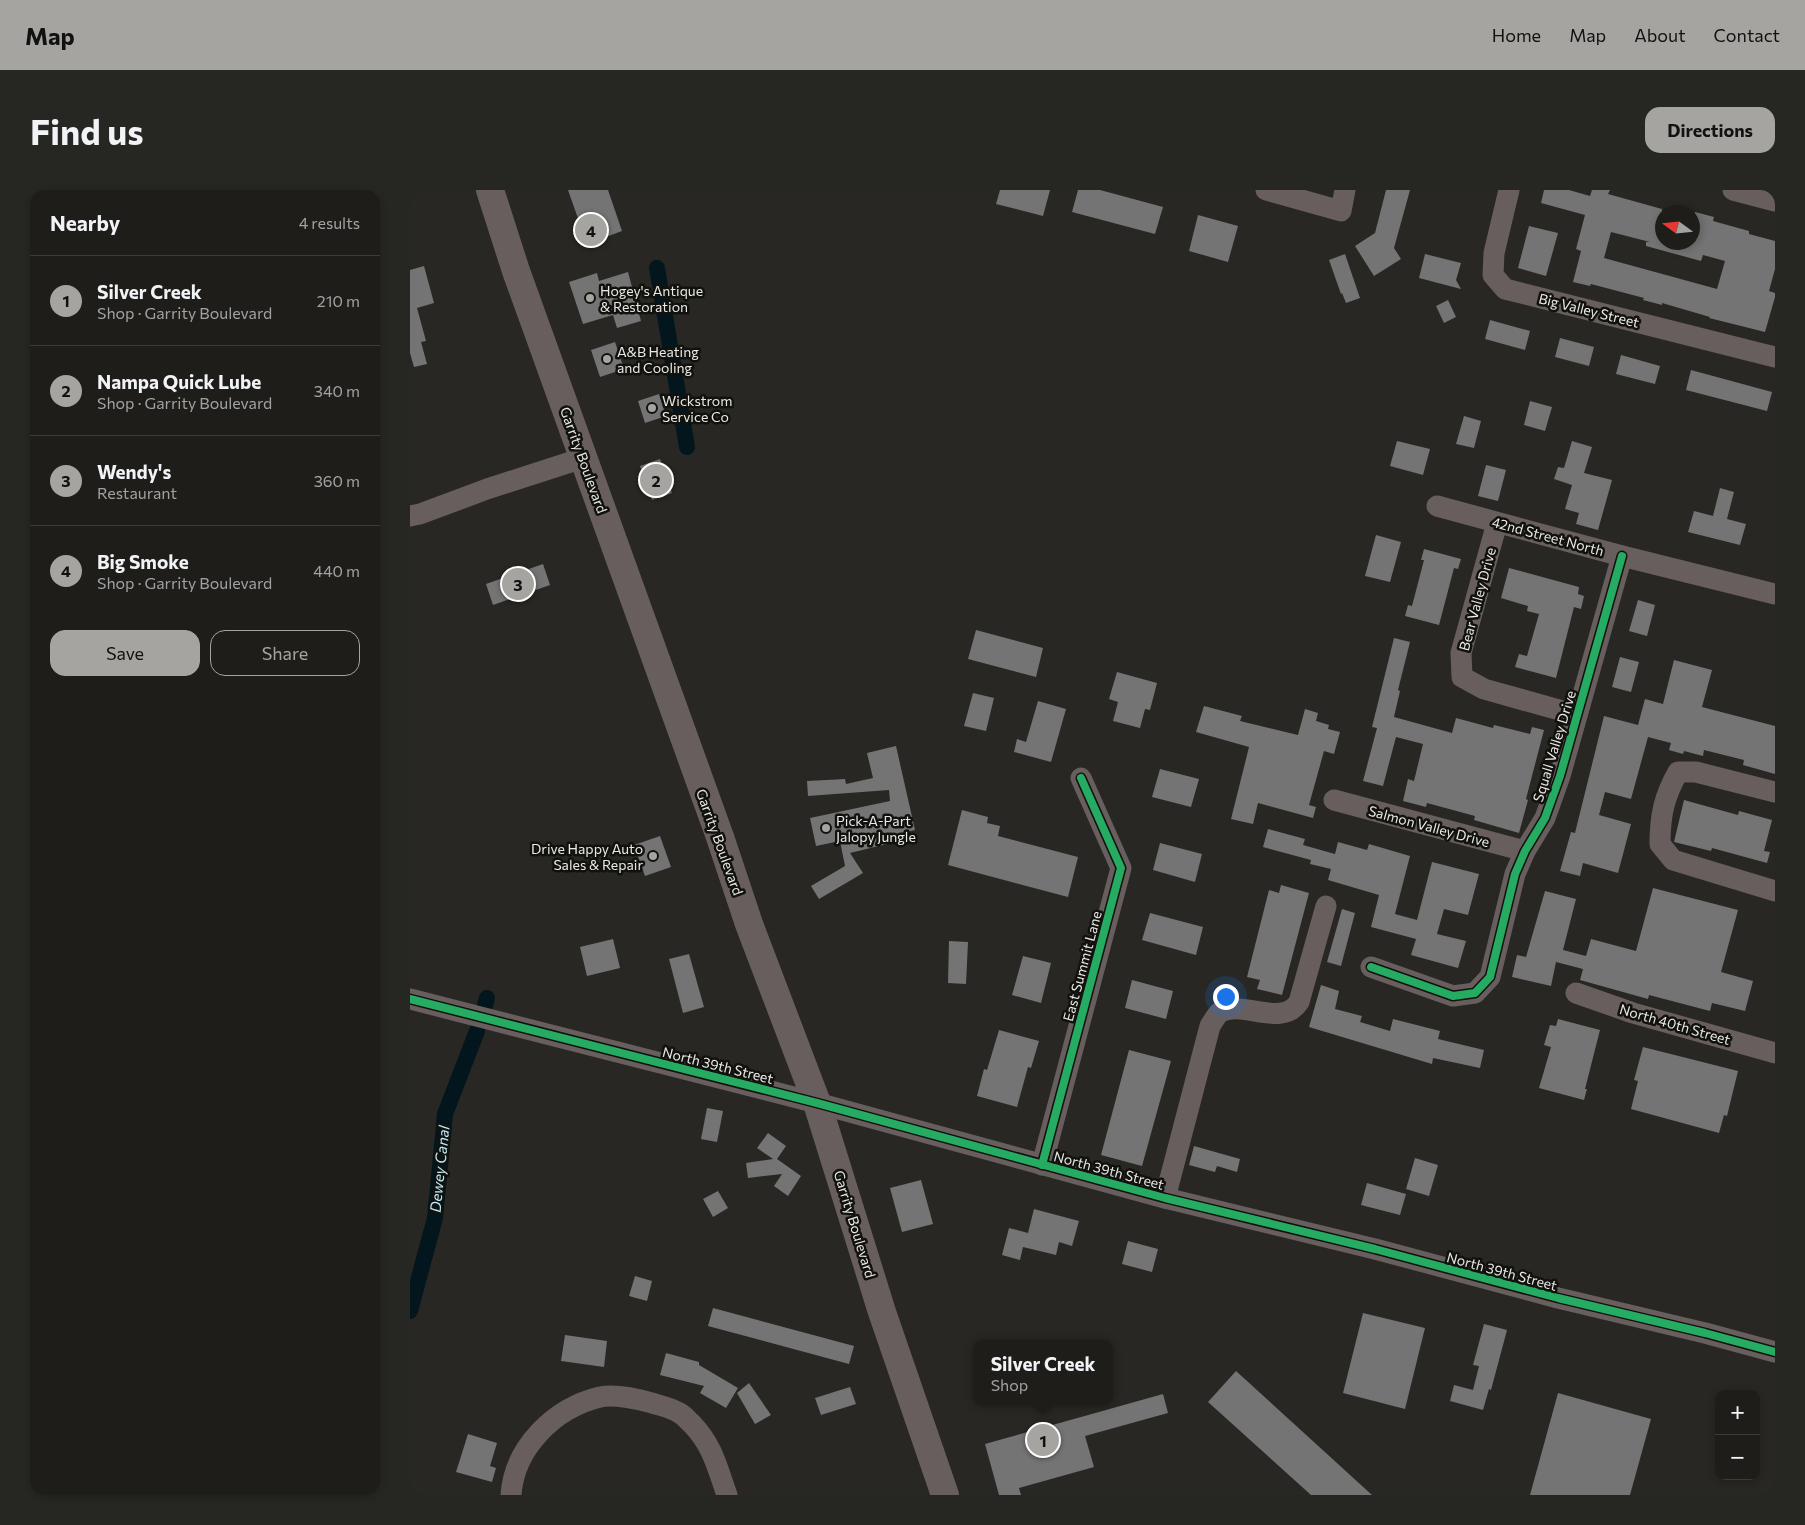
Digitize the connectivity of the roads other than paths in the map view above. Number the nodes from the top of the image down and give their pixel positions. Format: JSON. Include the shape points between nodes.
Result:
{"nodes":[{"id":1,"x":490,"y":190,"type":"edge"},
{"id":2,"x":1266,"y":190,"type":"edge"},
{"id":3,"x":1345,"y":190,"type":"edge"},
{"id":4,"x":1509,"y":190,"type":"edge"},
{"id":5,"x":1733,"y":190,"type":"edge"},
{"id":6,"x":1775,"y":201,"type":"edge"},
{"id":7,"x":1775,"y":357,"type":"edge"},
{"id":8,"x":583,"y":458,"type":"junction"},
{"id":9,"x":1437,"y":506,"type":"dead end"},
{"id":10,"x":410,"y":516,"type":"edge"},
{"id":11,"x":1497,"y":523,"type":"junction"},
{"id":12,"x":1622,"y":556,"type":"junction"},
{"id":13,"x":1775,"y":594,"type":"edge"},
{"id":14,"x":1577,"y":715,"type":"junction"},
{"id":15,"x":1081,"y":778,"type":"dead end"},
{"id":16,"x":1775,"y":792,"type":"edge"},
{"id":17,"x":1334,"y":800,"type":"dead end"},
{"id":18,"x":1525,"y":851,"type":"junction"},
{"id":19,"x":1775,"y":891,"type":"edge"},
{"id":20,"x":1326,"y":906,"type":"dead end"},
{"id":21,"x":1371,"y":967,"type":"dead end"},
{"id":22,"x":1576,"y":993,"type":"dead end"},
{"id":23,"x":410,"y":999,"type":"edge"},
{"id":24,"x":1775,"y":1053,"type":"edge"},
{"id":25,"x":817,"y":1103,"type":"junction"},
{"id":26,"x":1042,"y":1165,"type":"junction"},
{"id":27,"x":1165,"y":1198,"type":"junction"},
{"id":28,"x":1775,"y":1352,"type":"edge"},
{"id":29,"x":511,"y":1495,"type":"edge"},
{"id":30,"x":727,"y":1495,"type":"edge"},
{"id":31,"x":945,"y":1495,"type":"edge"}],
"edges":[{"from":1,"to":8,"type":"main road","name":"Garrity Boulevard"},
{"from":2,"to":3,"type":"street","via":[[1341,211]]},
{"from":4,"to":7,"type":"street","name":"Big Valley Street","via":[[1494,252],[1493,275],[1506,289]]},
{"from":5,"to":6,"type":"street"},
{"from":8,"to":10,"type":"street"},
{"from":8,"to":25,"type":"main road","name":"Garrity Boulevard","via":[[749,924]]},
{"from":9,"to":11,"type":"street","name":"42nd Street North"},
{"from":11,"to":12,"type":"street","name":"42nd Street North"},
{"from":11,"to":14,"type":"street","name":"Bear Valley Drive","via":[[1461,653],[1462,677],[1484,689]]},
{"from":12,"to":13,"type":"street","name":"42nd Street North"},
{"from":12,"to":14,"type":"street","name":"Squall Valley Drive"},
{"from":14,"to":18,"type":"street","name":"Squall Valley Drive","via":[[1545,818]]},
{"from":15,"to":26,"type":"street","name":"East Summit Lane","via":[[1121,868]]},
{"from":16,"to":19,"type":"street","via":[[1696,772],[1678,772],[1660,823],[1660,844],[1673,860]]},
{"from":17,"to":18,"type":"street","name":"Salmon Valley Drive"},
{"from":18,"to":21,"type":"street","name":"Squall Valley Drive","via":[[1515,874],[1490,977],[1475,993],[1453,996]]},
{"from":20,"to":27,"type":"street","name":"North 39th Street","via":[[1295,1008],[1281,1014],[1231,1009],[1219,1014],[1210,1026]]},
{"from":22,"to":24,"type":"street","name":"North 40th Street","via":[[1633,1013]]},
{"from":23,"to":25,"type":"street","name":"North 39th Street"},
{"from":25,"to":26,"type":"street","name":"North 39th Street"},
{"from":25,"to":31,"type":"main road","name":"Garrity Boulevard","via":[[882,1312]]},
{"from":26,"to":27,"type":"street","name":"North 39th Street"},
{"from":27,"to":28,"type":"street","name":"North 39th Street"},
{"from":29,"to":30,"type":"street","via":[[519,1461],[534,1437],[575,1406],[601,1396],[636,1399],[681,1414],[712,1450]]}]}
